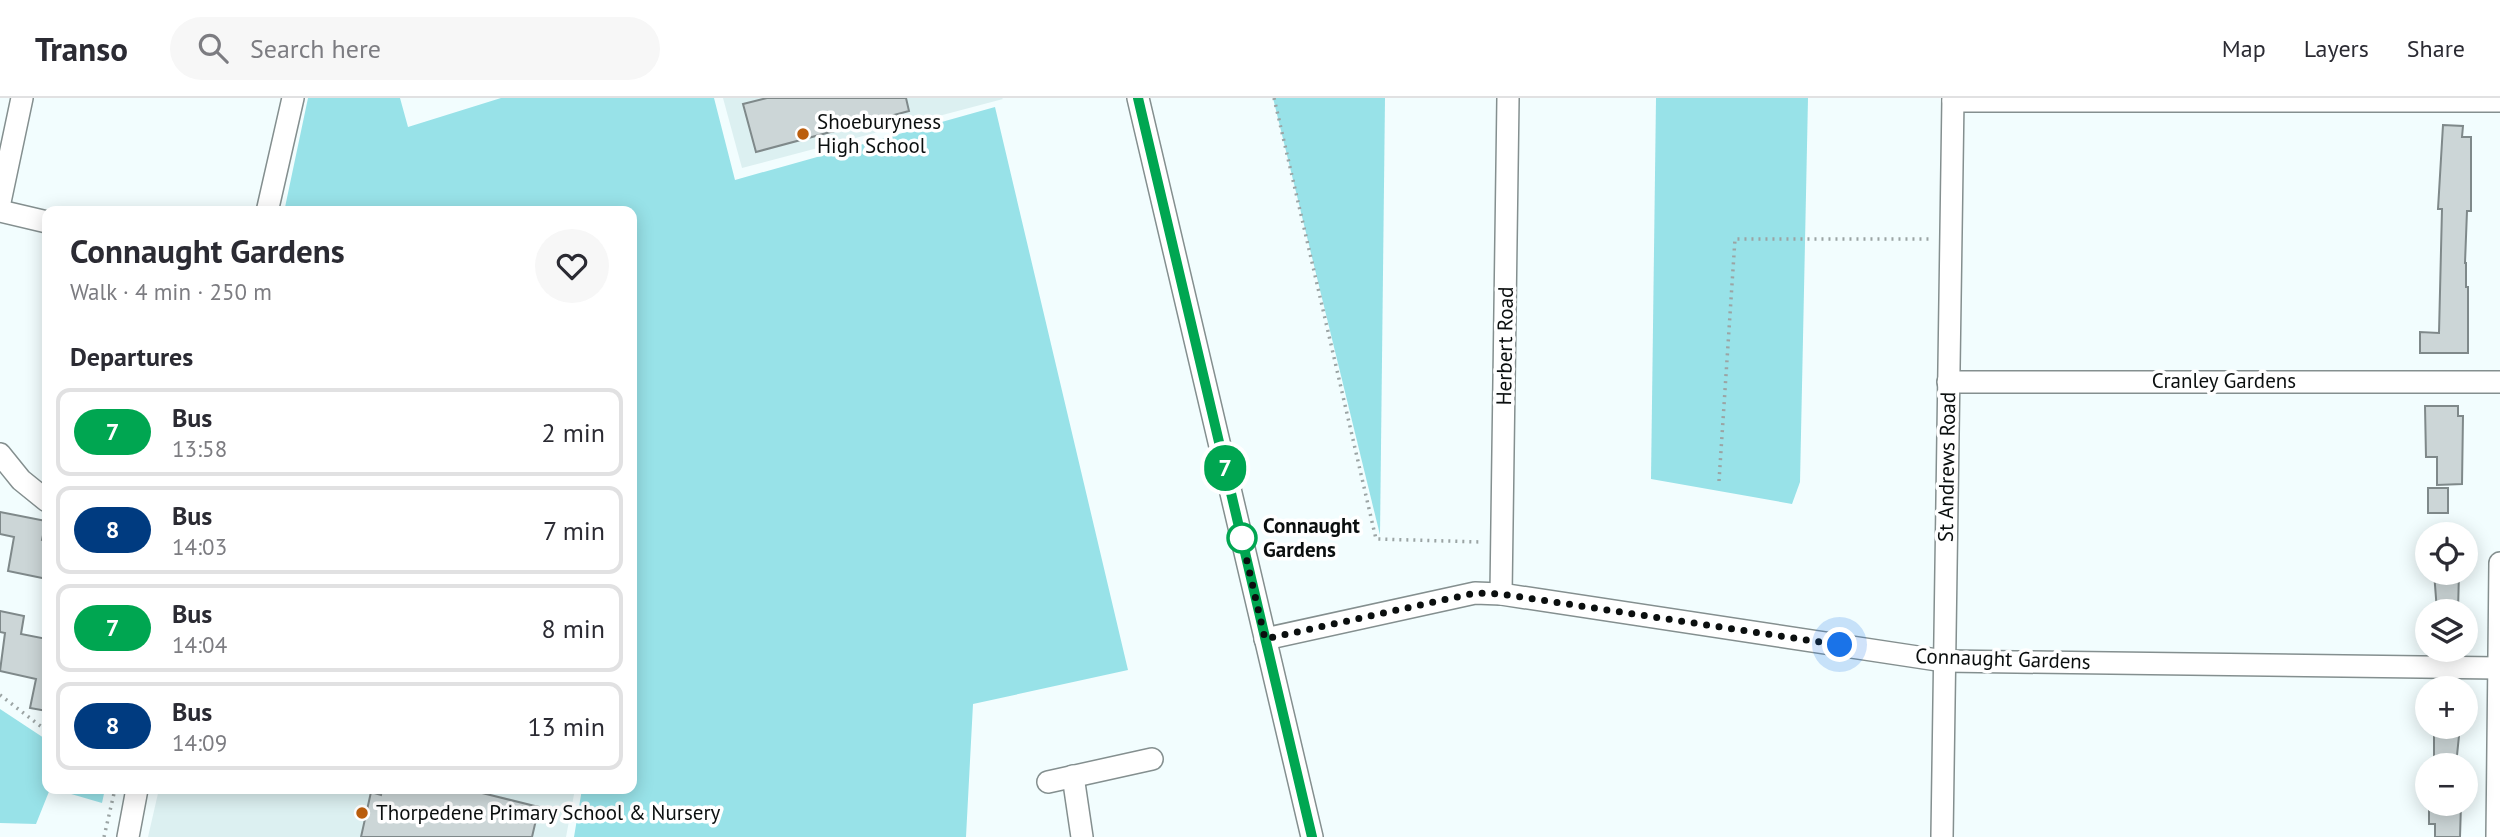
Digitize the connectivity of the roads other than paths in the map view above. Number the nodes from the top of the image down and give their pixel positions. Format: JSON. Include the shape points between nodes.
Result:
{"nodes":[{"id":1,"x":22,"y":98,"type":"edge"},
{"id":2,"x":293,"y":98,"type":"edge"},
{"id":3,"x":1138,"y":98,"type":"edge"},
{"id":4,"x":1508,"y":98,"type":"edge"},
{"id":5,"x":1953,"y":99,"type":"edge"},
{"id":6,"x":2500,"y":101,"type":"edge"},
{"id":7,"x":8,"y":124,"type":"edge"},
{"id":8,"x":0,"y":202,"type":"edge"},
{"id":9,"x":268,"y":206,"type":"edge"},
{"id":10,"x":0,"y":211,"type":"edge"},
{"id":11,"x":42,"y":221,"type":"edge"},
{"id":12,"x":1948,"y":382,"type":"junction"},
{"id":13,"x":2500,"y":382,"type":"edge"},
{"id":14,"x":0,"y":454,"type":"edge"},
{"id":15,"x":42,"y":497,"type":"edge"},
{"id":16,"x":2500,"y":564,"type":"edge"},
{"id":17,"x":1501,"y":594,"type":"junction"},
{"id":18,"x":1265,"y":639,"type":"junction"},
{"id":19,"x":1944,"y":661,"type":"junction"},
{"id":20,"x":2498,"y":668,"type":"junction"},
{"id":21,"x":1153,"y":759,"type":"dead end"},
{"id":22,"x":1073,"y":776,"type":"junction"},
{"id":23,"x":1048,"y":782,"type":"dead end"},
{"id":24,"x":136,"y":794,"type":"edge"},
{"id":25,"x":128,"y":837,"type":"edge"},
{"id":26,"x":1082,"y":837,"type":"edge"},
{"id":27,"x":1312,"y":837,"type":"edge"},
{"id":28,"x":1942,"y":837,"type":"edge"},
{"id":29,"x":2497,"y":837,"type":"edge"}],
"edges":[{"from":1,"to":7,"type":"street"},
{"from":2,"to":9,"type":"street"},
{"from":3,"to":18,"type":"street"},
{"from":4,"to":17,"type":"street","name":"Herbert Road"},
{"from":5,"to":6,"type":"street"},
{"from":5,"to":12,"type":"street","name":"St Andrews Road"},
{"from":7,"to":8,"type":"street"},
{"from":10,"to":11,"type":"street"},
{"from":12,"to":13,"type":"street","name":"Cranley Gardens"},
{"from":12,"to":19,"type":"street","name":"St Andrews Road"},
{"from":14,"to":15,"type":"street"},
{"from":16,"to":20,"type":"street"},
{"from":17,"to":18,"type":"street","name":"Connaught Gardens","via":[[1475,593]]},
{"from":17,"to":19,"type":"street","name":"Connaught Gardens"},
{"from":18,"to":27,"type":"street"},
{"from":19,"to":20,"type":"street","name":"Connaught Gardens"},
{"from":19,"to":28,"type":"street","name":"St Andrews Road"},
{"from":20,"to":29,"type":"street"},
{"from":21,"to":22,"type":"street"},
{"from":22,"to":23,"type":"street"},
{"from":22,"to":26,"type":"street"},
{"from":24,"to":25,"type":"street"}]}
